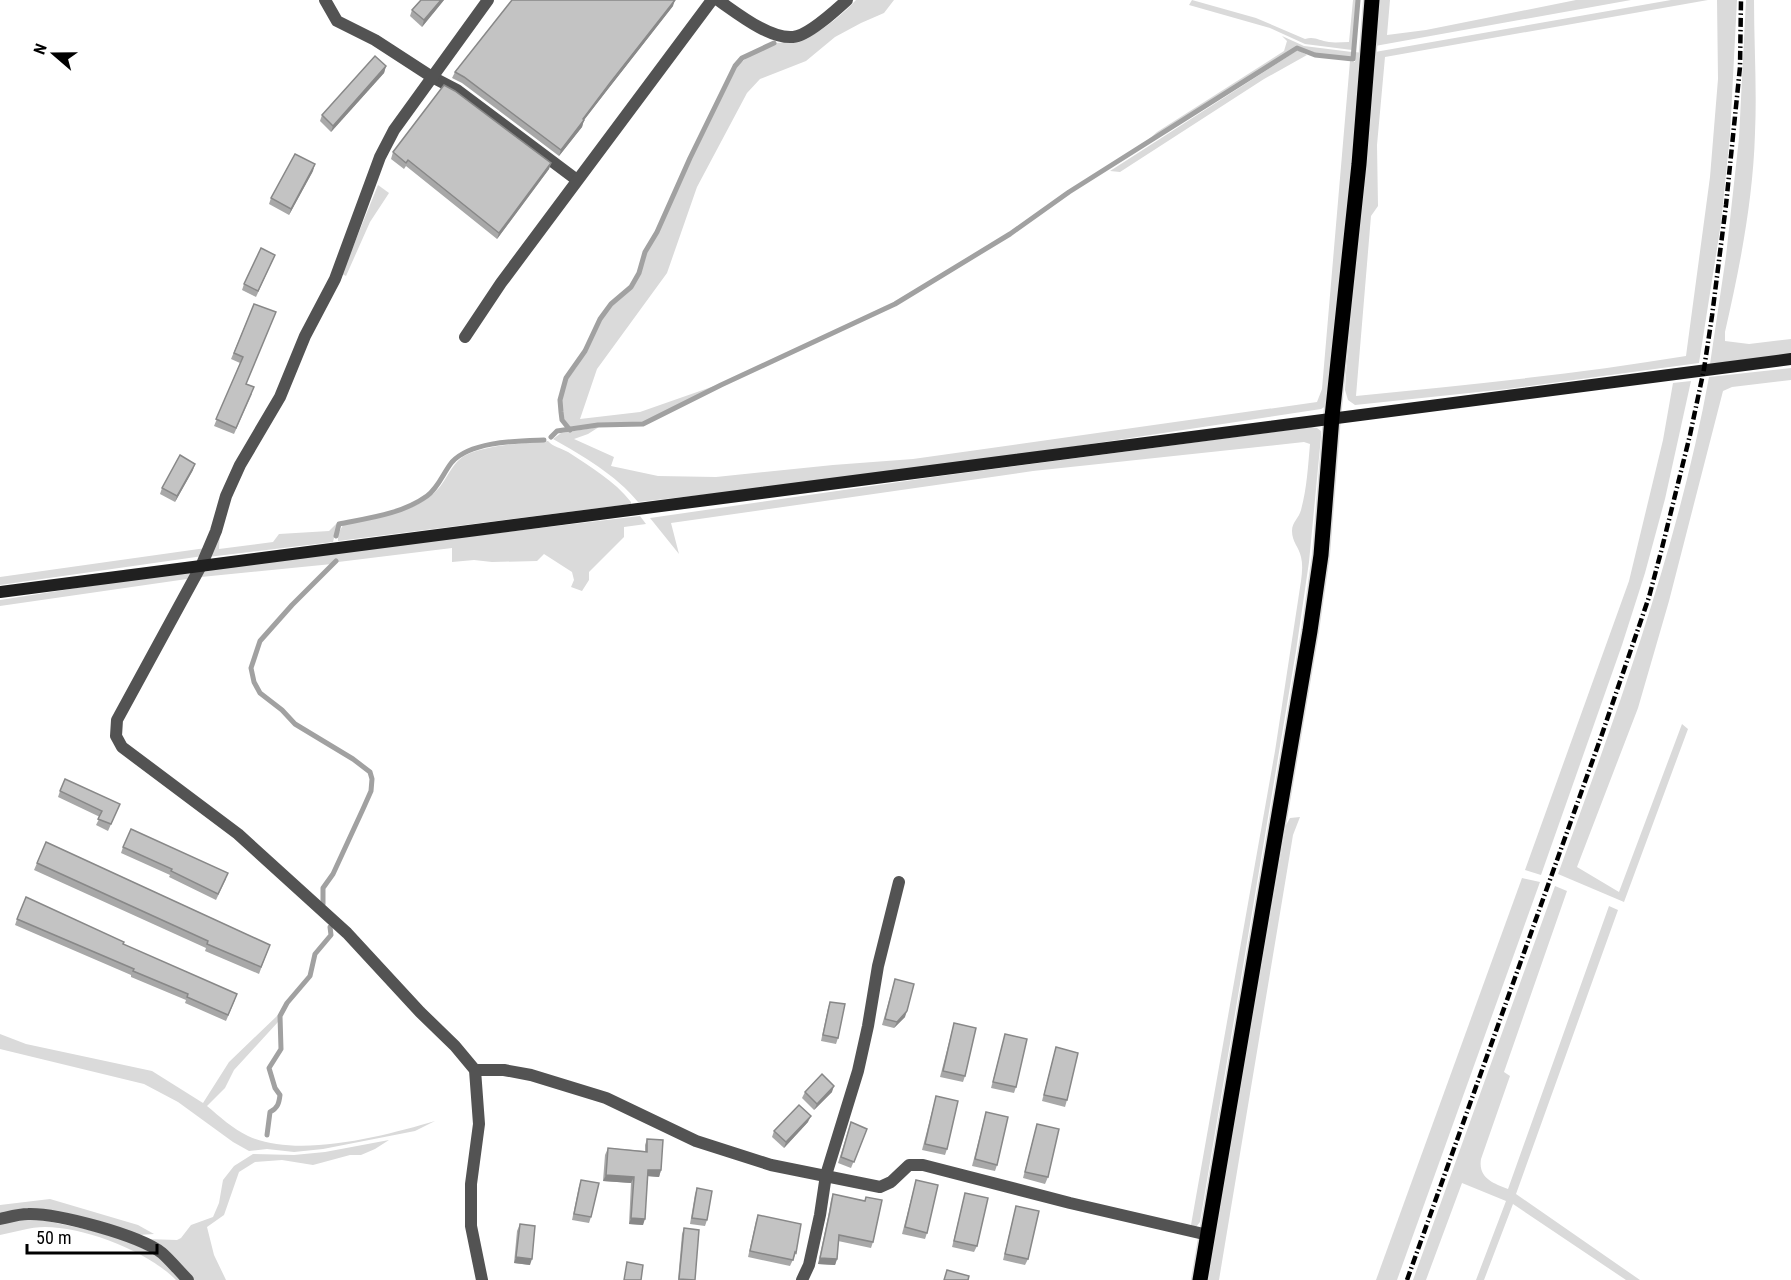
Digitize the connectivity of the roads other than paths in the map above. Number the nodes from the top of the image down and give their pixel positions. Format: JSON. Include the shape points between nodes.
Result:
{"nodes":[{"id":1,"x":325,"y":0,"type":"edge"},
{"id":2,"x":488,"y":0,"type":"edge"},
{"id":3,"x":712,"y":0,"type":"edge"},
{"id":4,"x":718,"y":0,"type":"edge"},
{"id":5,"x":847,"y":0,"type":"edge"},
{"id":6,"x":1372,"y":0,"type":"edge"},
{"id":7,"x":432,"y":77,"type":"junction"},
{"id":8,"x":577,"y":180,"type":"junction"},
{"id":9,"x":465,"y":337,"type":"dead end"},
{"id":10,"x":1791,"y":359,"type":"edge"},
{"id":11,"x":1332,"y":417,"type":"junction"},
{"id":12,"x":202,"y":564,"type":"junction"},
{"id":13,"x":0,"y":592,"type":"edge"},
{"id":14,"x":899,"y":882,"type":"dead end"},
{"id":15,"x":475,"y":1070,"type":"junction"},
{"id":16,"x":826,"y":1175,"type":"junction"},
{"id":17,"x":0,"y":1219,"type":"edge"},
{"id":18,"x":1208,"y":1235,"type":"junction"},
{"id":19,"x":188,"y":1280,"type":"edge"},
{"id":20,"x":482,"y":1280,"type":"edge"},
{"id":21,"x":802,"y":1280,"type":"edge"},
{"id":22,"x":1200,"y":1280,"type":"edge"}],
"edges":[{"from":1,"to":7,"type":"street","via":[[337,21]]},
{"from":2,"to":7,"type":"street"},
{"from":3,"to":8,"type":"street"},
{"from":4,"to":5,"type":"street","via":[[756,25],[777,35],[795,37],[817,26]]},
{"from":6,"to":11,"type":"main road"},
{"from":7,"to":8,"type":"street","via":[[457,90]]},
{"from":7,"to":12,"type":"street","via":[[380,156],[335,279],[305,336],[280,397],[240,465]]},
{"from":8,"to":9,"type":"street"},
{"from":10,"to":11,"type":"main road"},
{"from":11,"to":12,"type":"main road"},
{"from":11,"to":18,"type":"main road","via":[[1310,631]]},
{"from":12,"to":13,"type":"main road"},
{"from":12,"to":15,"type":"street","via":[[117,720],[116,736],[122,747],[238,834],[347,933]]},
{"from":14,"to":16,"type":"street","via":[[858,1071]]},
{"from":15,"to":16,"type":"street","via":[[531,1075],[606,1098],[696,1141],[771,1165]]},
{"from":15,"to":20,"type":"street","via":[[479,1125],[471,1184],[471,1226]]},
{"from":16,"to":18,"type":"street","via":[[880,1187],[909,1165],[923,1165]]},
{"from":16,"to":21,"type":"street","via":[[809,1264]]},
{"from":17,"to":19,"type":"street","via":[[44,1215],[135,1239],[161,1252]]},
{"from":18,"to":22,"type":"main road"}]}
